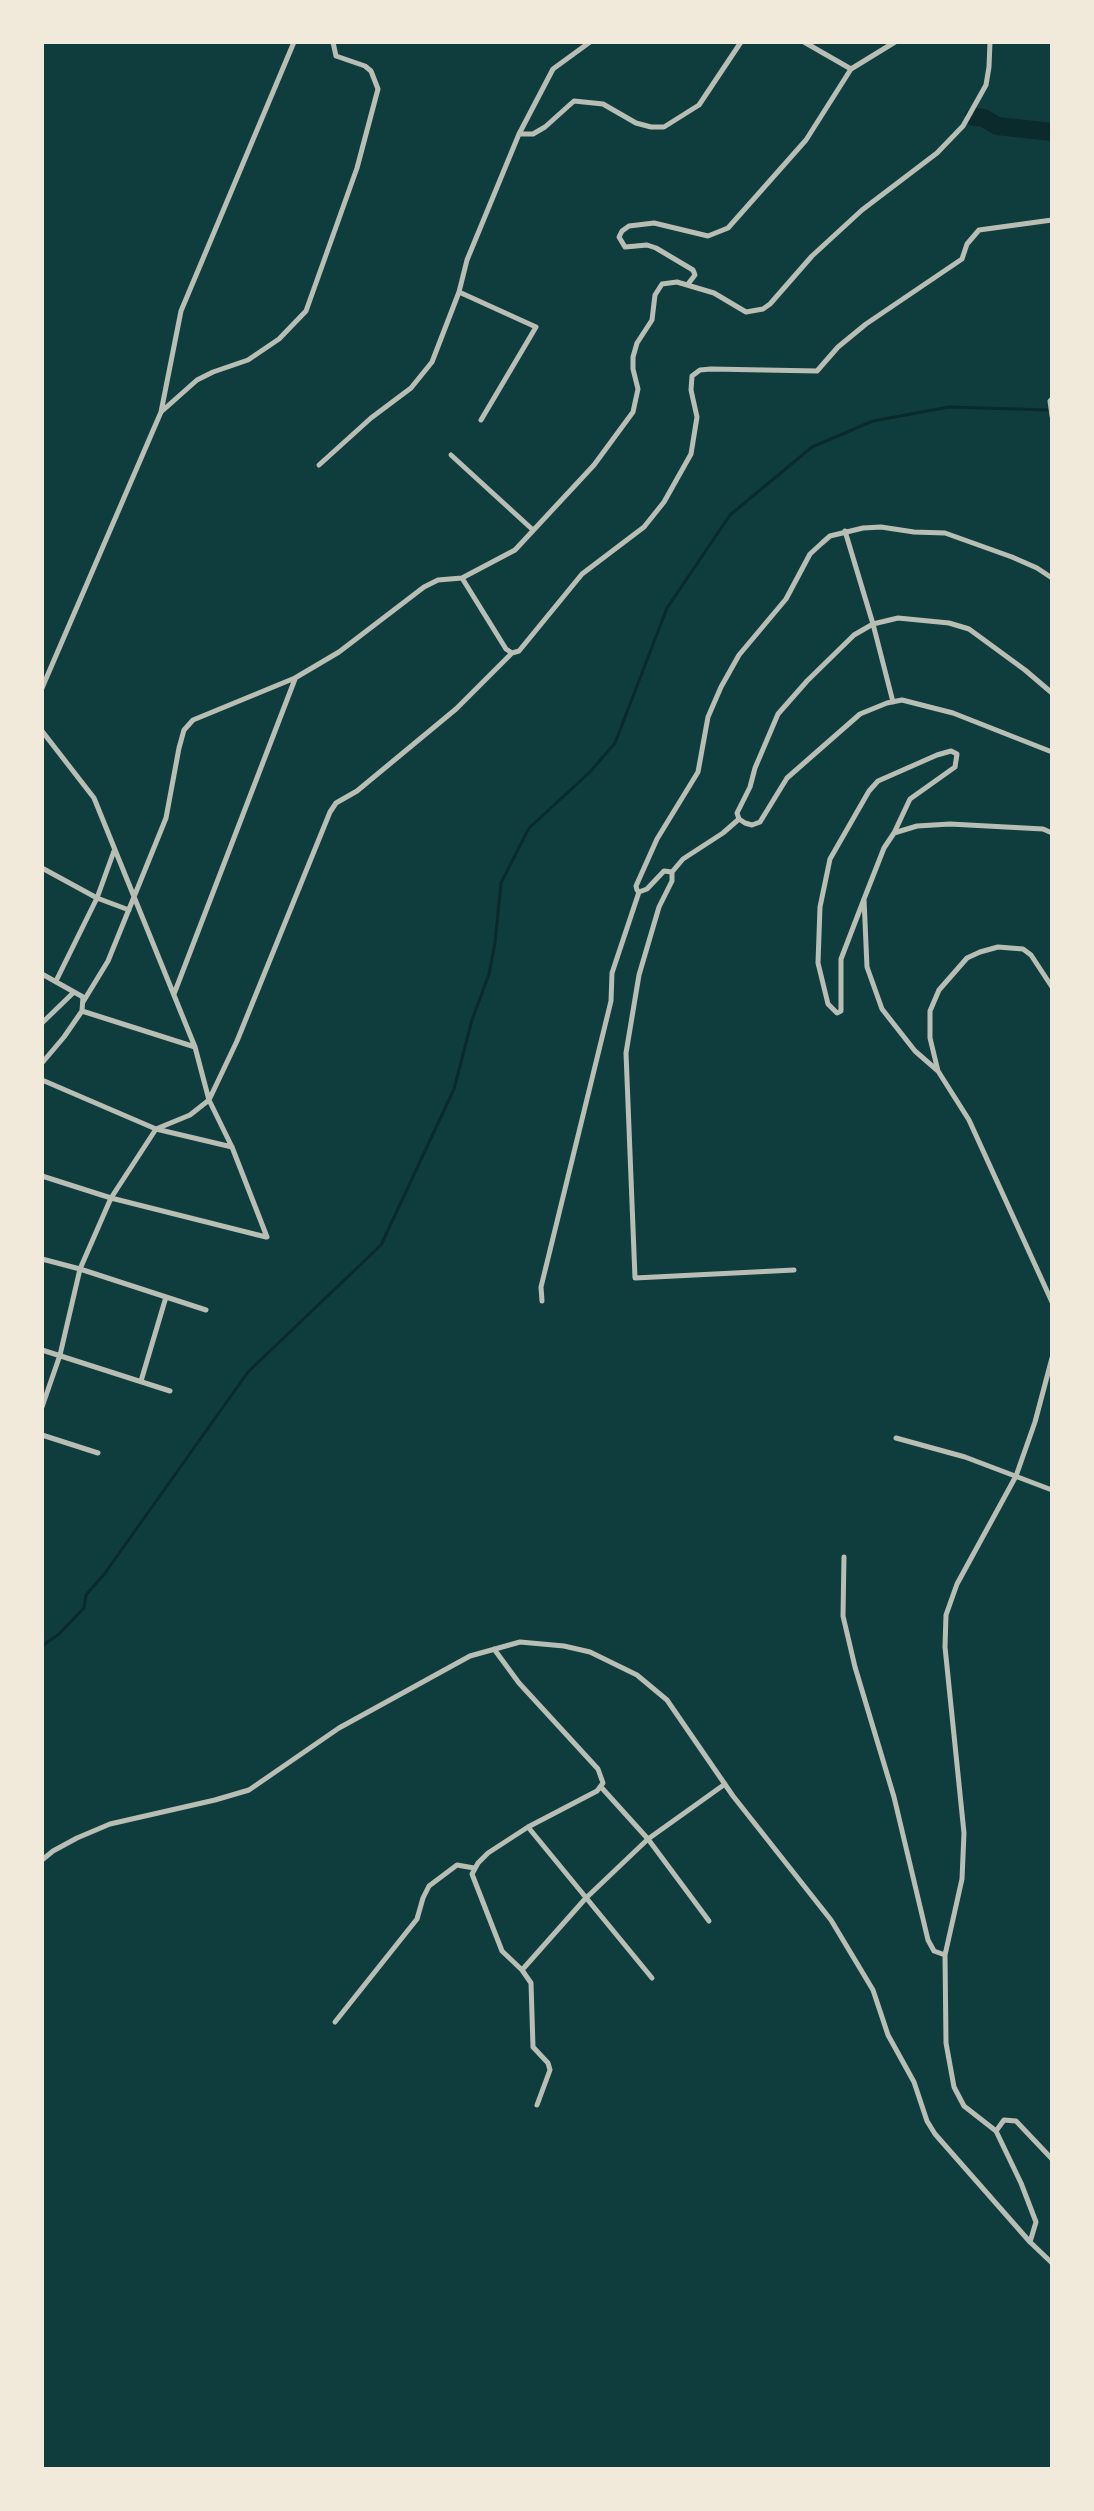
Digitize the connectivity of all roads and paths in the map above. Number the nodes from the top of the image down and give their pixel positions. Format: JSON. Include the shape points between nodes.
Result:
{"nodes":[{"id":1,"x":294,"y":42,"type":"edge"},
{"id":2,"x":333,"y":42,"type":"edge"},
{"id":3,"x":590,"y":42,"type":"edge"},
{"id":4,"x":741,"y":42,"type":"edge"},
{"id":5,"x":804,"y":42,"type":"edge"},
{"id":6,"x":895,"y":42,"type":"edge"},
{"id":7,"x":990,"y":42,"type":"edge"},
{"id":8,"x":851,"y":69,"type":"junction"},
{"id":9,"x":519,"y":134,"type":"junction"},
{"id":10,"x":1052,"y":220,"type":"edge"},
{"id":11,"x":688,"y":285,"type":"junction"},
{"id":12,"x":459,"y":292,"type":"junction"},
{"id":13,"x":1051,"y":400,"type":"edge"},
{"id":14,"x":161,"y":412,"type":"junction"},
{"id":15,"x":1051,"y":414,"type":"edge"},
{"id":16,"x":481,"y":420,"type":"dead end"},
{"id":17,"x":451,"y":455,"type":"dead end"},
{"id":18,"x":319,"y":465,"type":"dead end"},
{"id":19,"x":533,"y":530,"type":"junction"},
{"id":20,"x":845,"y":531,"type":"junction"},
{"id":21,"x":462,"y":578,"type":"junction"},
{"id":22,"x":1052,"y":578,"type":"edge"},
{"id":23,"x":873,"y":624,"type":"junction"},
{"id":24,"x":512,"y":653,"type":"junction"},
{"id":25,"x":295,"y":678,"type":"junction"},
{"id":26,"x":42,"y":688,"type":"edge"},
{"id":27,"x":1052,"y":693,"type":"edge"},
{"id":28,"x":893,"y":702,"type":"junction"},
{"id":29,"x":42,"y":731,"type":"edge"},
{"id":30,"x":1052,"y":752,"type":"edge"},
{"id":31,"x":739,"y":819,"type":"junction"},
{"id":32,"x":894,"y":833,"type":"junction"},
{"id":33,"x":1052,"y":833,"type":"edge"},
{"id":34,"x":115,"y":849,"type":"junction"},
{"id":35,"x":42,"y":868,"type":"edge"},
{"id":36,"x":672,"y":872,"type":"junction"},
{"id":37,"x":639,"y":892,"type":"junction"},
{"id":38,"x":134,"y":897,"type":"junction"},
{"id":39,"x":97,"y":898,"type":"junction"},
{"id":40,"x":864,"y":899,"type":"junction"},
{"id":41,"x":129,"y":910,"type":"junction"},
{"id":42,"x":42,"y":974,"type":"edge"},
{"id":43,"x":56,"y":981,"type":"junction"},
{"id":44,"x":1052,"y":987,"type":"edge"},
{"id":45,"x":73,"y":993,"type":"junction"},
{"id":46,"x":174,"y":995,"type":"junction"},
{"id":47,"x":83,"y":1002,"type":"junction"},
{"id":48,"x":82,"y":1011,"type":"junction"},
{"id":49,"x":42,"y":1023,"type":"edge"},
{"id":50,"x":195,"y":1047,"type":"junction"},
{"id":51,"x":42,"y":1063,"type":"edge"},
{"id":52,"x":938,"y":1071,"type":"junction"},
{"id":53,"x":42,"y":1080,"type":"edge"},
{"id":54,"x":209,"y":1100,"type":"junction"},
{"id":55,"x":156,"y":1129,"type":"junction"},
{"id":56,"x":232,"y":1147,"type":"junction"},
{"id":57,"x":42,"y":1176,"type":"edge"},
{"id":58,"x":111,"y":1198,"type":"junction"},
{"id":59,"x":42,"y":1259,"type":"edge"},
{"id":60,"x":80,"y":1269,"type":"junction"},
{"id":61,"x":794,"y":1270,"type":"dead end"},
{"id":62,"x":166,"y":1297,"type":"junction"},
{"id":63,"x":542,"y":1301,"type":"dead end"},
{"id":64,"x":1052,"y":1302,"type":"edge"},
{"id":65,"x":206,"y":1310,"type":"dead end"},
{"id":66,"x":42,"y":1350,"type":"edge"},
{"id":67,"x":60,"y":1355,"type":"junction"},
{"id":68,"x":1052,"y":1358,"type":"edge"},
{"id":69,"x":141,"y":1381,"type":"junction"},
{"id":70,"x":170,"y":1391,"type":"dead end"},
{"id":71,"x":42,"y":1407,"type":"edge"},
{"id":72,"x":42,"y":1435,"type":"edge"},
{"id":73,"x":896,"y":1438,"type":"dead end"},
{"id":74,"x":98,"y":1453,"type":"dead end"},
{"id":75,"x":1016,"y":1476,"type":"junction"},
{"id":76,"x":1052,"y":1490,"type":"edge"},
{"id":77,"x":844,"y":1557,"type":"dead end"},
{"id":78,"x":494,"y":1649,"type":"junction"},
{"id":79,"x":725,"y":1784,"type":"junction"},
{"id":80,"x":601,"y":1787,"type":"junction"},
{"id":81,"x":528,"y":1827,"type":"junction"},
{"id":82,"x":648,"y":1839,"type":"junction"},
{"id":83,"x":42,"y":1860,"type":"edge"},
{"id":84,"x":474,"y":1868,"type":"junction"},
{"id":85,"x":585,"y":1899,"type":"junction"},
{"id":86,"x":709,"y":1921,"type":"dead end"},
{"id":87,"x":945,"y":1955,"type":"junction"},
{"id":88,"x":522,"y":1970,"type":"junction"},
{"id":89,"x":652,"y":1978,"type":"dead end"},
{"id":90,"x":335,"y":2022,"type":"dead end"},
{"id":91,"x":537,"y":2105,"type":"dead end"},
{"id":92,"x":996,"y":2131,"type":"junction"},
{"id":93,"x":1052,"y":2159,"type":"edge"},
{"id":94,"x":1030,"y":2242,"type":"junction"},
{"id":95,"x":1052,"y":2263,"type":"edge"}],
"edges":[{"from":1,"to":14,"type":"street","via":[[181,311]]},
{"from":2,"to":14,"type":"street","via":[[336,56],[365,66],[378,89],[357,168],[306,311],[279,339],[248,360],[197,380]]},
{"from":3,"to":9,"type":"street","via":[[553,69]]},
{"from":4,"to":9,"type":"street","via":[[699,105],[664,127],[636,123],[603,104],[574,101],[545,127]]},
{"from":5,"to":8,"type":"street"},
{"from":6,"to":8,"type":"street"},
{"from":7,"to":11,"type":"street","via":[[986,85],[963,126],[812,256],[770,304],[746,312]]},
{"from":8,"to":11,"type":"street","via":[[806,140],[728,228],[708,236],[654,223],[622,231],[619,237],[625,247],[656,248],[693,270]]},
{"from":9,"to":12,"type":"street"},
{"from":10,"to":24,"type":"street","via":[[979,230],[962,259],[866,324],[817,371],[700,370],[692,376],[697,417],[691,454],[664,502],[644,527],[582,574]]},
{"from":11,"to":19,"type":"street","via":[[671,282],[658,288],[652,320],[633,357],[638,389],[633,412],[613,442]]},
{"from":12,"to":16,"type":"street","via":[[536,327]]},
{"from":12,"to":18,"type":"street","via":[[432,362],[411,388]]},
{"from":13,"to":15,"type":"street"},
{"from":14,"to":26,"type":"street"},
{"from":17,"to":19,"type":"street"},
{"from":19,"to":21,"type":"street","via":[[505,557]]},
{"from":20,"to":22,"type":"street","via":[[881,527],[945,533]]},
{"from":20,"to":23,"type":"street"},
{"from":20,"to":37,"type":"street","via":[[830,536],[810,554],[786,599],[727,676],[708,717],[698,772],[657,839],[636,886]]},
{"from":21,"to":24,"type":"street"},
{"from":21,"to":25,"type":"street","via":[[424,587],[339,652]]},
{"from":23,"to":27,"type":"street","via":[[898,618],[969,629]]},
{"from":23,"to":28,"type":"street"},
{"from":23,"to":31,"type":"street","via":[[854,635],[778,714],[738,806]]},
{"from":24,"to":54,"type":"street","via":[[456,709],[336,803]]},
{"from":25,"to":38,"type":"street","via":[[193,720],[184,730],[166,818]]},
{"from":25,"to":46,"type":"street"},
{"from":28,"to":30,"type":"street","via":[[921,703],[953,713]]},
{"from":28,"to":31,"type":"street","via":[[860,714],[787,778],[760,822],[752,825]]},
{"from":29,"to":34,"type":"street","via":[[94,798]]},
{"from":31,"to":36,"type":"street"},
{"from":32,"to":33,"type":"street","via":[[950,824]]},
{"from":32,"to":40,"type":"street"},
{"from":32,"to":40,"type":"street","via":[[910,799],[955,767],[957,754],[937,755],[878,781],[830,859],[820,907],[818,963],[825,996],[837,1013],[841,959]]},
{"from":34,"to":38,"type":"street"},
{"from":34,"to":39,"type":"street"},
{"from":35,"to":39,"type":"street"},
{"from":36,"to":37,"type":"street","via":[[664,871]]},
{"from":36,"to":61,"type":"street","via":[[639,975],[626,1053],[635,1278]]},
{"from":37,"to":63,"type":"street","via":[[612,973],[611,1001]]},
{"from":38,"to":41,"type":"street"},
{"from":38,"to":46,"type":"street"},
{"from":39,"to":41,"type":"street"},
{"from":39,"to":43,"type":"street"},
{"from":40,"to":52,"type":"street","via":[[867,967],[882,1009]]},
{"from":41,"to":47,"type":"street","via":[[108,961]]},
{"from":42,"to":43,"type":"street"},
{"from":43,"to":45,"type":"street"},
{"from":44,"to":52,"type":"street","via":[[1023,949],[998,947],[967,958],[939,990],[930,1011]]},
{"from":45,"to":47,"type":"street","via":[[79,993]]},
{"from":45,"to":49,"type":"street"},
{"from":46,"to":50,"type":"street"},
{"from":47,"to":48,"type":"street"},
{"from":48,"to":50,"type":"street"},
{"from":48,"to":51,"type":"street"},
{"from":50,"to":54,"type":"street"},
{"from":52,"to":64,"type":"street","via":[[969,1120]]},
{"from":53,"to":55,"type":"street"},
{"from":54,"to":55,"type":"street","via":[[190,1115]]},
{"from":54,"to":56,"type":"street"},
{"from":55,"to":56,"type":"street"},
{"from":55,"to":58,"type":"street"},
{"from":56,"to":58,"type":"street","via":[[267,1237]]},
{"from":57,"to":58,"type":"street"},
{"from":58,"to":60,"type":"street"},
{"from":59,"to":60,"type":"street"},
{"from":60,"to":62,"type":"street"},
{"from":60,"to":67,"type":"street"},
{"from":62,"to":65,"type":"street"},
{"from":62,"to":69,"type":"street"},
{"from":66,"to":67,"type":"street"},
{"from":67,"to":69,"type":"street"},
{"from":67,"to":71,"type":"street"},
{"from":68,"to":75,"type":"street"},
{"from":69,"to":70,"type":"street"},
{"from":72,"to":74,"type":"street"},
{"from":73,"to":75,"type":"street"},
{"from":75,"to":76,"type":"street"},
{"from":75,"to":87,"type":"street","via":[[957,1584],[946,1615],[964,1833],[962,1879]]},
{"from":77,"to":87,"type":"street","via":[[843,1616],[855,1667],[894,1797],[928,1940],[934,1951]]},
{"from":78,"to":79,"type":"street","via":[[520,1642],[564,1646],[590,1652],[637,1675],[667,1700]]},
{"from":78,"to":80,"type":"street","via":[[598,1769]]},
{"from":78,"to":83,"type":"street","via":[[470,1656],[339,1728],[249,1790],[110,1824]]},
{"from":79,"to":82,"type":"street"},
{"from":79,"to":94,"type":"street","via":[[831,1920],[873,1990],[927,2121]]},
{"from":80,"to":81,"type":"street"},
{"from":80,"to":82,"type":"street"},
{"from":81,"to":84,"type":"street"},
{"from":81,"to":85,"type":"street"},
{"from":82,"to":85,"type":"street"},
{"from":82,"to":86,"type":"street"},
{"from":84,"to":88,"type":"street","via":[[497,1943]]},
{"from":84,"to":90,"type":"street","via":[[457,1865],[429,1886],[417,1919]]},
{"from":85,"to":88,"type":"street"},
{"from":85,"to":89,"type":"street"},
{"from":87,"to":92,"type":"street","via":[[946,2043],[954,2087],[964,2106]]},
{"from":88,"to":91,"type":"street","via":[[533,1994],[533,2047],[550,2070]]},
{"from":92,"to":93,"type":"street","via":[[1004,2120],[1016,2121]]},
{"from":92,"to":94,"type":"street","via":[[1036,2222]]},
{"from":94,"to":95,"type":"street"}]}
